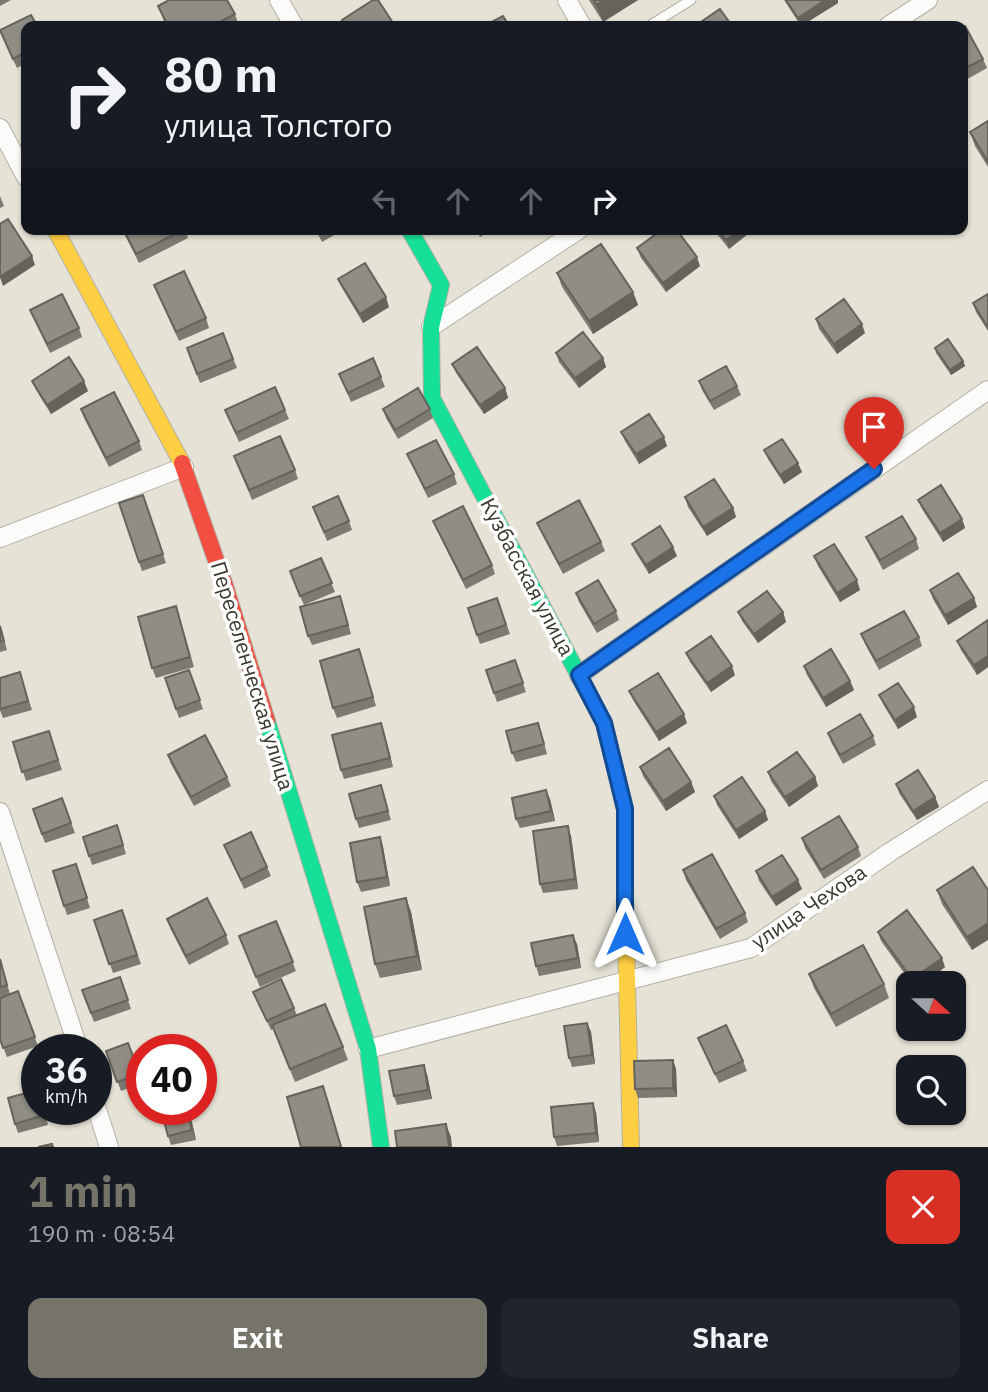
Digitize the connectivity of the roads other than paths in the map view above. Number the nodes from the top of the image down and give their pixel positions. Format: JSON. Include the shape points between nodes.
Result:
{"nodes":[{"id":1,"x":279,"y":0,"type":"edge"},
{"id":2,"x":567,"y":0,"type":"edge"},
{"id":3,"x":691,"y":0,"type":"edge"},
{"id":4,"x":928,"y":0,"type":"edge"},
{"id":5,"x":291,"y":21,"type":"edge"},
{"id":6,"x":579,"y":21,"type":"edge"},
{"id":7,"x":657,"y":21,"type":"edge"},
{"id":8,"x":896,"y":21,"type":"edge"},
{"id":9,"x":0,"y":128,"type":"edge"},
{"id":10,"x":21,"y":168,"type":"edge"},
{"id":11,"x":58,"y":235,"type":"edge"},
{"id":12,"x":412,"y":235,"type":"edge"},
{"id":13,"x":571,"y":235,"type":"edge"},
{"id":14,"x":431,"y":327,"type":"junction"},
{"id":15,"x":988,"y":390,"type":"edge"},
{"id":16,"x":184,"y":467,"type":"junction"},
{"id":17,"x":0,"y":538,"type":"edge"},
{"id":18,"x":579,"y":675,"type":"junction"},
{"id":19,"x":988,"y":790,"type":"edge"},
{"id":20,"x":0,"y":812,"type":"edge"},
{"id":21,"x":625,"y":984,"type":"junction"},
{"id":22,"x":74,"y":1034,"type":"edge"},
{"id":23,"x":368,"y":1049,"type":"junction"},
{"id":24,"x":102,"y":1125,"type":"edge"},
{"id":25,"x":109,"y":1147,"type":"edge"},
{"id":26,"x":382,"y":1147,"type":"edge"},
{"id":27,"x":631,"y":1147,"type":"edge"}],
"edges":[{"from":1,"to":5,"type":"street"},
{"from":2,"to":6,"type":"street"},
{"from":3,"to":7,"type":"lane"},
{"from":4,"to":8,"type":"street"},
{"from":9,"to":10,"type":"street"},
{"from":11,"to":16,"type":"street","name":"Переселенческая улица"},
{"from":12,"to":14,"type":"street","name":"Кузбасская улица","via":[[441,285]]},
{"from":13,"to":14,"type":"street"},
{"from":14,"to":18,"type":"street","name":"Кузбасская улица","via":[[432,398]]},
{"from":15,"to":18,"type":"street"},
{"from":16,"to":17,"type":"street"},
{"from":16,"to":23,"type":"street","name":"Переселенческая улица"},
{"from":18,"to":21,"type":"street","name":"Кузбасская улица","via":[[604,723],[625,809]]},
{"from":19,"to":21,"type":"street","name":"улица Чехова","via":[[751,948]]},
{"from":20,"to":22,"type":"street"},
{"from":21,"to":23,"type":"street","name":"улица Чехова"},
{"from":21,"to":27,"type":"street","name":"Кузбасская улица"},
{"from":23,"to":26,"type":"street","name":"Переселенческая улица"},
{"from":24,"to":25,"type":"street"}]}
